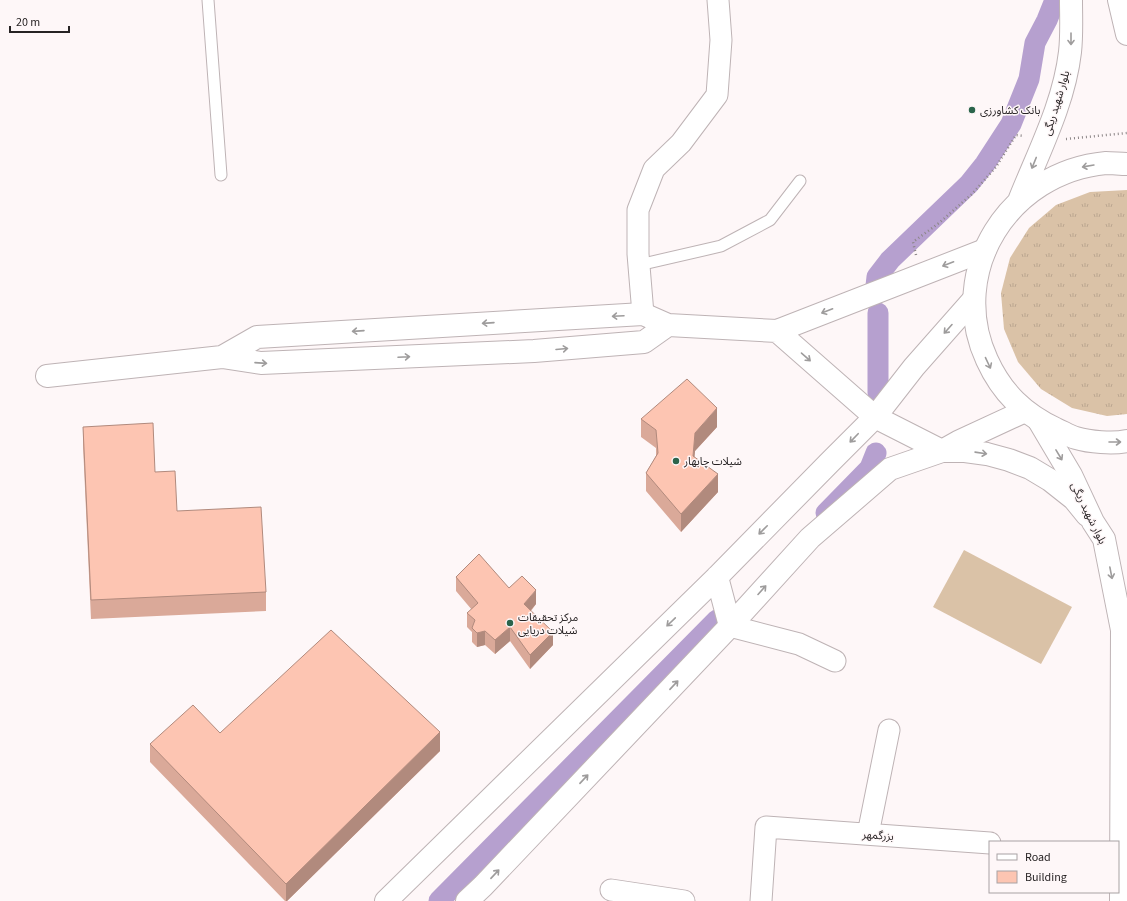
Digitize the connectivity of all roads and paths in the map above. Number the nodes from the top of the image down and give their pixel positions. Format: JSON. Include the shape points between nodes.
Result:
{"nodes":[{"id":1,"x":208,"y":0,"type":"edge"},
{"id":2,"x":718,"y":0,"type":"edge"},
{"id":3,"x":1071,"y":0,"type":"edge"},
{"id":4,"x":1118,"y":0,"type":"edge"},
{"id":5,"x":1127,"y":34,"type":"edge"},
{"id":6,"x":1127,"y":133,"type":"edge"},
{"id":7,"x":1044,"y":141,"type":"junction"},
{"id":8,"x":1127,"y":164,"type":"edge"},
{"id":9,"x":221,"y":175,"type":"dead end"},
{"id":10,"x":800,"y":182,"type":"dead end"},
{"id":11,"x":1019,"y":201,"type":"junction"},
{"id":12,"x":985,"y":250,"type":"junction"},
{"id":13,"x":639,"y":264,"type":"junction"},
{"id":14,"x":922,"y":274,"type":"junction"},
{"id":15,"x":974,"y":300,"type":"junction"},
{"id":16,"x":643,"y":314,"type":"junction"},
{"id":17,"x":531,"y":320,"type":"junction"},
{"id":18,"x":668,"y":325,"type":"junction"},
{"id":19,"x":777,"y":331,"type":"junction"},
{"id":20,"x":534,"y":351,"type":"junction"},
{"id":21,"x":222,"y":357,"type":"junction"},
{"id":22,"x":47,"y":376,"type":"dead end"},
{"id":23,"x":1032,"y":416,"type":"junction"},
{"id":24,"x":875,"y":417,"type":"junction"},
{"id":25,"x":1127,"y":442,"type":"edge"},
{"id":26,"x":942,"y":451,"type":"junction"},
{"id":27,"x":1094,"y":522,"type":"junction"},
{"id":28,"x":717,"y":577,"type":"junction"},
{"id":29,"x":730,"y":626,"type":"junction"},
{"id":30,"x":835,"y":661,"type":"dead end"},
{"id":31,"x":889,"y":730,"type":"dead end"},
{"id":32,"x":868,"y":834,"type":"junction"},
{"id":33,"x":989,"y":843,"type":"edge"},
{"id":34,"x":1119,"y":853,"type":"edge"},
{"id":35,"x":611,"y":890,"type":"dead end"},
{"id":36,"x":386,"y":901,"type":"edge"},
{"id":37,"x":467,"y":901,"type":"edge"},
{"id":38,"x":684,"y":901,"type":"edge"},
{"id":39,"x":761,"y":901,"type":"edge"},
{"id":40,"x":1121,"y":901,"type":"edge"}],
"edges":[{"from":1,"to":9,"type":"lane"},
{"from":2,"to":13,"type":"street","via":[[721,40],[717,96],[681,143],[654,169],[638,210]]},
{"from":3,"to":7,"type":"main road","name":"بلوار شهید ریگی","one_way":true,"via":[[1070,52],[1055,114]]},
{"from":4,"to":5,"type":"main road"},
{"from":6,"to":7,"type":"path"},
{"from":7,"to":11,"type":"main road","name":"بلوار شهید ریگی","one_way":true},
{"from":7,"to":14,"type":"path","via":[[1016,135],[996,167],[972,194],[913,242]]},
{"from":8,"to":11,"type":"main road","one_way":true,"via":[[1106,163],[1075,169],[1045,181]]},
{"from":10,"to":13,"type":"lane","via":[[770,220],[721,246]]},
{"from":11,"to":12,"type":"main road","via":[[997,227]]},
{"from":12,"to":14,"type":"main road","one_way":true},
{"from":12,"to":15,"type":"main road","via":[[977,274]]},
{"from":13,"to":16,"type":"street"},
{"from":14,"to":19,"type":"main road","one_way":true},
{"from":15,"to":23,"type":"main road","one_way":true,"via":[[976,325],[984,355],[992,372],[1007,393]]},
{"from":15,"to":24,"type":"main road","one_way":true,"via":[[914,367]]},
{"from":16,"to":17,"type":"main road","one_way":true},
{"from":16,"to":18,"type":"main road"},
{"from":17,"to":20,"type":"main road"},
{"from":17,"to":21,"type":"main road","one_way":true,"via":[[258,337]]},
{"from":18,"to":19,"type":"main road"},
{"from":20,"to":18,"type":"main road","one_way":true,"via":[[644,342]]},
{"from":19,"to":24,"type":"main road","one_way":true},
{"from":21,"to":20,"type":"main road","one_way":true,"via":[[261,364]]},
{"from":21,"to":22,"type":"main road"},
{"from":23,"to":25,"type":"main road","one_way":true,"via":[[1076,438]]},
{"from":23,"to":26,"type":"main road","via":[[958,442]]},
{"from":23,"to":27,"type":"main road","name":"بلوار شهید ریگی","one_way":true,"via":[[1071,475]]},
{"from":24,"to":26,"type":"main road"},
{"from":24,"to":28,"type":"main road","one_way":true},
{"from":26,"to":27,"type":"main road","one_way":true,"via":[[987,454],[1030,468],[1074,499]]},
{"from":29,"to":26,"type":"main road","one_way":true,"via":[[810,538],[890,469]]},
{"from":27,"to":34,"type":"main road","name":"بلوار شهید ریگی","one_way":true,"via":[[1104,539],[1122,630]]},
{"from":28,"to":29,"type":"main road"},
{"from":28,"to":36,"type":"main road","one_way":true},
{"from":29,"to":30,"type":"street","via":[[799,644]]},
{"from":37,"to":29,"type":"main road","one_way":true},
{"from":31,"to":32,"type":"street"},
{"from":32,"to":33,"type":"street","name":"بزرگمهر"},
{"from":32,"to":39,"type":"street","name":"بزرگمهر","via":[[766,827]]},
{"from":34,"to":40,"type":"main road","name":"بلوار شهید ریگی"},
{"from":35,"to":38,"type":"street"}]}
